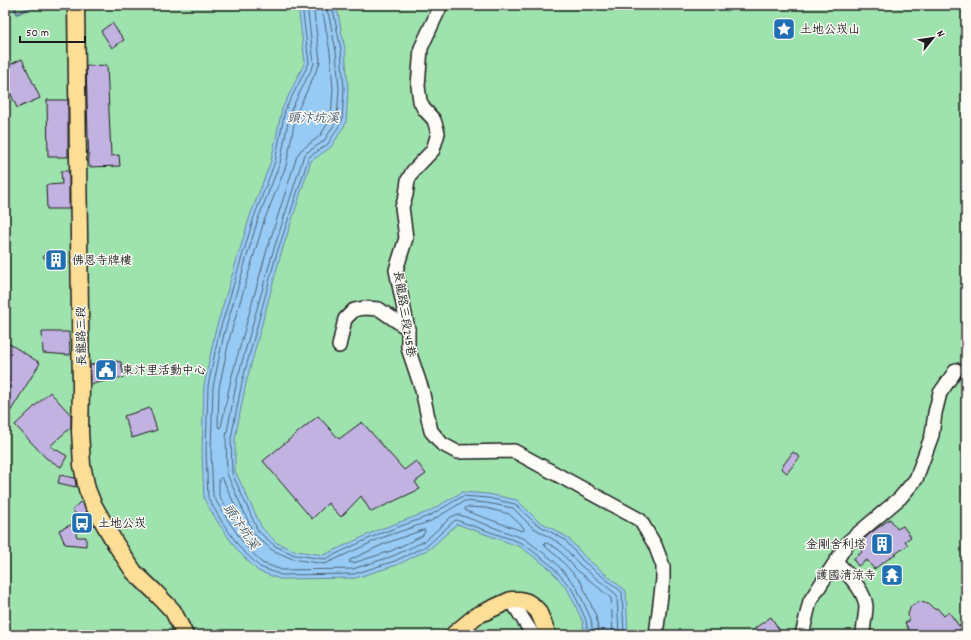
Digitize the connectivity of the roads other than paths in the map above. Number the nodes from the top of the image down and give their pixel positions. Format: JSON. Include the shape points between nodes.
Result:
{"nodes":[{"id":1,"x":76,"y":5,"type":"edge"},
{"id":2,"x":441,"y":5,"type":"edge"},
{"id":3,"x":408,"y":329,"type":"junction"},
{"id":4,"x":339,"y":346,"type":"dead end"},
{"id":5,"x":956,"y":370,"type":"dead end"},
{"id":6,"x":836,"y":561,"type":"junction"},
{"id":7,"x":511,"y":600,"type":"junction"},
{"id":8,"x":185,"y":635,"type":"edge"},
{"id":9,"x":453,"y":635,"type":"edge"},
{"id":10,"x":532,"y":635,"type":"edge"},
{"id":11,"x":548,"y":635,"type":"edge"},
{"id":12,"x":656,"y":635,"type":"edge"},
{"id":13,"x":802,"y":635,"type":"edge"},
{"id":14,"x":863,"y":635,"type":"edge"}],
"edges":[{"from":1,"to":8,"type":"main road","name":"長龍路三段","via":[[82,466],[93,504],[115,543],[134,572],[173,611]]},
{"from":2,"to":3,"type":"lane","name":"長龍路三段245巷","via":[[421,48],[418,86],[420,101],[434,120],[438,133],[433,150],[408,180],[402,207],[406,238],[396,270]]},
{"from":3,"to":4,"type":"lane","via":[[379,309],[354,310],[345,319]]},
{"from":3,"to":12,"type":"lane","name":"長龍路三段245巷","via":[[408,348],[422,390],[431,431],[442,444],[457,452],[514,452],[640,520],[663,566],[664,579]]},
{"from":5,"to":6,"type":"lane","via":[[940,393],[932,435],[916,480],[900,498],[849,541]]},
{"from":6,"to":13,"type":"lane","via":[[810,601]]},
{"from":6,"to":14,"type":"lane","via":[[857,585],[864,598],[866,608]]},
{"from":7,"to":9,"type":"main road","via":[[476,616]]},
{"from":7,"to":10,"type":"lane"},
{"from":7,"to":11,"type":"main road","via":[[520,600],[533,606],[538,611]]}]}
